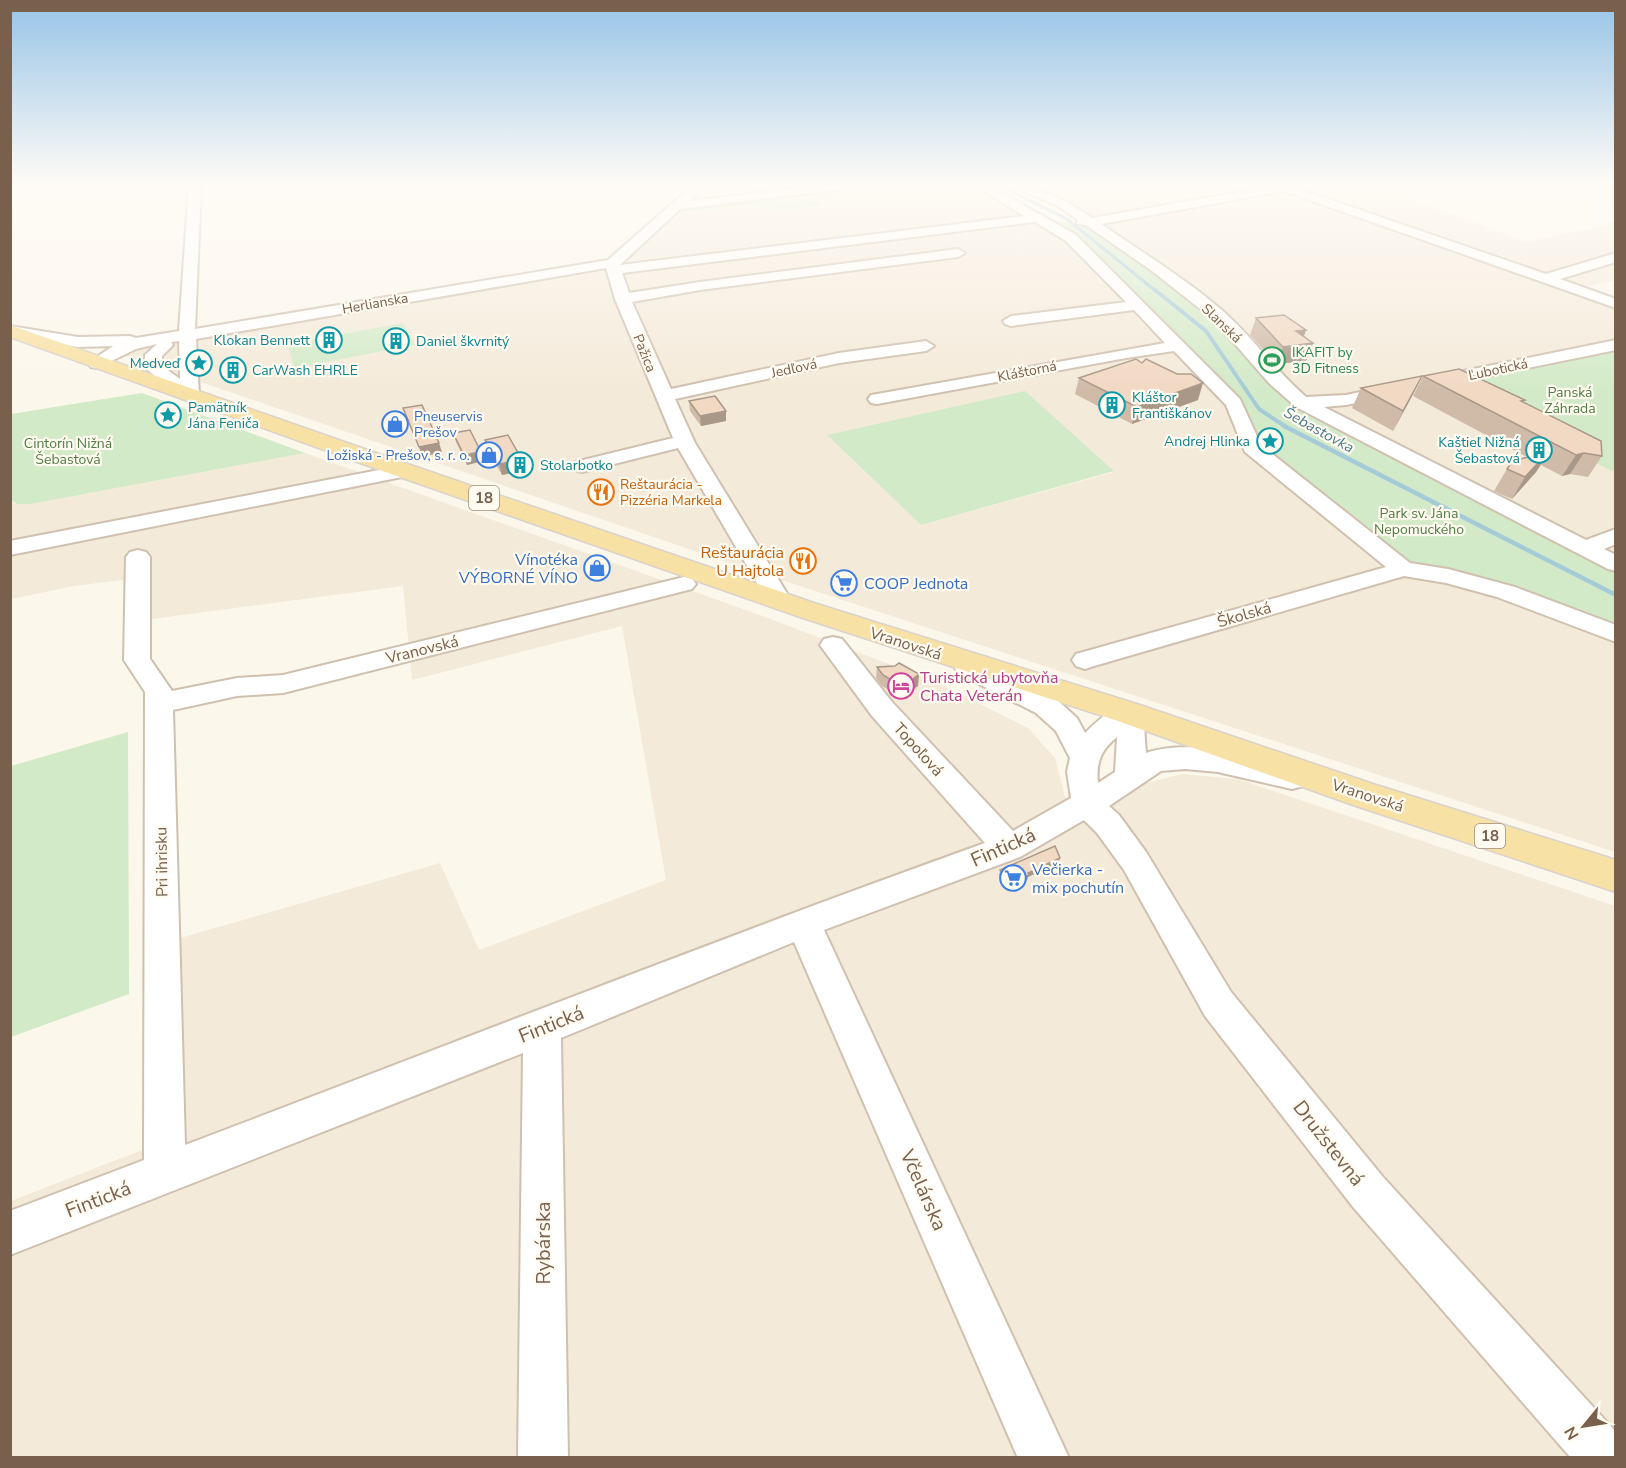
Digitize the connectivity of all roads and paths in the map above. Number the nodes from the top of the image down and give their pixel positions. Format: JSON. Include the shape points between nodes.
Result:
{"nodes":[{"id":1,"x":192,"y":254,"type":"edge"},
{"id":2,"x":627,"y":254,"type":"edge"},
{"id":3,"x":737,"y":254,"type":"edge"},
{"id":4,"x":954,"y":254,"type":"edge"},
{"id":5,"x":1086,"y":254,"type":"edge"},
{"id":6,"x":1134,"y":254,"type":"edge"},
{"id":7,"x":1473,"y":254,"type":"edge"},
{"id":8,"x":1616,"y":257,"type":"edge"},
{"id":9,"x":614,"y":267,"type":"junction"},
{"id":10,"x":1546,"y":279,"type":"junction"},
{"id":11,"x":623,"y":299,"type":"junction"},
{"id":12,"x":1616,"y":304,"type":"edge"},
{"id":13,"x":1137,"y":305,"type":"junction"},
{"id":14,"x":1011,"y":321,"type":"dead end"},
{"id":15,"x":13,"y":331,"type":"edge"},
{"id":16,"x":141,"y":341,"type":"junction"},
{"id":17,"x":189,"y":341,"type":"junction"},
{"id":18,"x":165,"y":345,"type":"junction"},
{"id":19,"x":1616,"y":345,"type":"edge"},
{"id":20,"x":926,"y":346,"type":"dead end"},
{"id":21,"x":1177,"y":346,"type":"junction"},
{"id":22,"x":838,"y":354,"type":"dead end"},
{"id":23,"x":98,"y":363,"type":"junction"},
{"id":24,"x":662,"y":394,"type":"junction"},
{"id":25,"x":189,"y":395,"type":"junction"},
{"id":26,"x":877,"y":399,"type":"dead end"},
{"id":27,"x":1302,"y":403,"type":"junction"},
{"id":28,"x":684,"y":441,"type":"junction"},
{"id":29,"x":582,"y":466,"type":"dead end"},
{"id":30,"x":405,"y":471,"type":"junction"},
{"id":31,"x":1616,"y":536,"type":"edge"},
{"id":32,"x":10,"y":548,"type":"edge"},
{"id":33,"x":1586,"y":548,"type":"junction"},
{"id":34,"x":138,"y":557,"type":"dead end"},
{"id":35,"x":1616,"y":564,"type":"edge"},
{"id":36,"x":1403,"y":569,"type":"junction"},
{"id":37,"x":684,"y":584,"type":"dead end"},
{"id":38,"x":779,"y":600,"type":"junction"},
{"id":39,"x":1616,"y":634,"type":"edge"},
{"id":40,"x":833,"y":645,"type":"dead end"},
{"id":41,"x":924,"y":649,"type":"junction"},
{"id":42,"x":1085,"y":660,"type":"dead end"},
{"id":43,"x":159,"y":703,"type":"junction"},
{"id":44,"x":1129,"y":713,"type":"junction"},
{"id":45,"x":1084,"y":757,"type":"junction"},
{"id":46,"x":1130,"y":775,"type":"junction"},
{"id":47,"x":1365,"y":795,"type":"junction"},
{"id":48,"x":1087,"y":804,"type":"junction"},
{"id":49,"x":1009,"y":848,"type":"junction"},
{"id":50,"x":1616,"y":876,"type":"edge"},
{"id":51,"x":802,"y":923,"type":"junction"},
{"id":52,"x":542,"y":1028,"type":"junction"},
{"id":53,"x":165,"y":1173,"type":"junction"},
{"id":54,"x":10,"y":1233,"type":"edge"},
{"id":55,"x":543,"y":1458,"type":"edge"},
{"id":56,"x":1044,"y":1458,"type":"edge"},
{"id":57,"x":1605,"y":1458,"type":"edge"}],
"edges":[{"from":1,"to":17,"type":"street"},
{"from":2,"to":9,"type":"street"},
{"from":3,"to":9,"type":"street","name":"Herlianska"},
{"from":4,"to":11,"type":"street"},
{"from":5,"to":13,"type":"street"},
{"from":6,"to":27,"type":"street","name":"Slanská","via":[[1220,316],[1275,379]]},
{"from":7,"to":10,"type":"street"},
{"from":8,"to":10,"type":"street"},
{"from":9,"to":11,"type":"street","name":"Pažica"},
{"from":9,"to":17,"type":"street","name":"Herlianska"},
{"from":10,"to":12,"type":"street"},
{"from":11,"to":24,"type":"street","name":"Pažica"},
{"from":13,"to":14,"type":"street"},
{"from":13,"to":21,"type":"street"},
{"from":15,"to":16,"type":"street","name":"Herlianska","via":[[87,343]]},
{"from":15,"to":23,"type":"main road","name":"Vranovská","number":"18"},
{"from":16,"to":17,"type":"street","name":"Herlianska"},
{"from":16,"to":23,"type":"street","name":"Herlianska","via":[[116,350]]},
{"from":17,"to":18,"type":"street","name":"Herlianska"},
{"from":17,"to":25,"type":"street"},
{"from":18,"to":23,"type":"street","name":"Herlianska"},
{"from":18,"to":25,"type":"street","via":[[153,355],[154,368]]},
{"from":19,"to":27,"type":"street","name":"Ľubotická","via":[[1346,400]]},
{"from":20,"to":24,"type":"street","name":"Jedľová","via":[[839,358]]},
{"from":21,"to":26,"type":"street","name":"Kláštorná","via":[[902,390]]},
{"from":21,"to":36,"type":"street","via":[[1234,403],[1252,448]]},
{"from":22,"to":24,"type":"street","name":"Jedľová"},
{"from":23,"to":25,"type":"main road","name":"Vranovská","number":"18"},
{"from":24,"to":28,"type":"street","name":"Pažica"},
{"from":25,"to":30,"type":"main road","name":"Vranovská","number":"18"},
{"from":27,"to":33,"type":"street","name":"Slanská"},
{"from":28,"to":29,"type":"street"},
{"from":28,"to":38,"type":"street","name":"Pažica"},
{"from":30,"to":32,"type":"street"},
{"from":30,"to":38,"type":"main road","name":"Vranovská","number":"18"},
{"from":31,"to":33,"type":"street"},
{"from":33,"to":35,"type":"street","name":"Slanská"},
{"from":34,"to":43,"type":"street","name":"Pri ihrisku","via":[[137,660],[159,691]]},
{"from":36,"to":39,"type":"street","via":[[1506,592]]},
{"from":36,"to":42,"type":"street","name":"Školská"},
{"from":37,"to":43,"type":"street","name":"Vranovská","via":[[283,684],[237,687]]},
{"from":38,"to":41,"type":"main road","name":"Vranovská","number":"18"},
{"from":40,"to":49,"type":"street","name":"Topoľová","via":[[882,709]]},
{"from":41,"to":44,"type":"main road","name":"Vranovská","number":"18"},
{"from":41,"to":45,"type":"street","via":[[1046,706],[1067,725]]},
{"from":43,"to":53,"type":"street","name":"Pri ihrisku"},
{"from":44,"to":45,"type":"street","via":[[1101,733]]},
{"from":44,"to":46,"type":"street"},
{"from":44,"to":47,"type":"main road","name":"Vranovská","number":"18"},
{"from":45,"to":48,"type":"street","via":[[1080,781]]},
{"from":46,"to":47,"type":"street","name":"Fintická","via":[[1159,760],[1185,758],[1218,761]]},
{"from":46,"to":48,"type":"street","name":"Fintická"},
{"from":47,"to":50,"type":"main road","name":"Vranovská","number":"18"},
{"from":48,"to":49,"type":"street","name":"Fintická"},
{"from":48,"to":57,"type":"street","name":"Družstevná","via":[[1108,824],[1135,861],[1218,1004],[1246,1040],[1368,1192]]},
{"from":49,"to":51,"type":"street","name":"Fintická"},
{"from":51,"to":52,"type":"street","name":"Fintická"},
{"from":51,"to":56,"type":"street","name":"Včelárska"},
{"from":52,"to":53,"type":"street","name":"Fintická"},
{"from":52,"to":55,"type":"street","name":"Rybárska"},
{"from":53,"to":54,"type":"street","name":"Fintická"}]}
